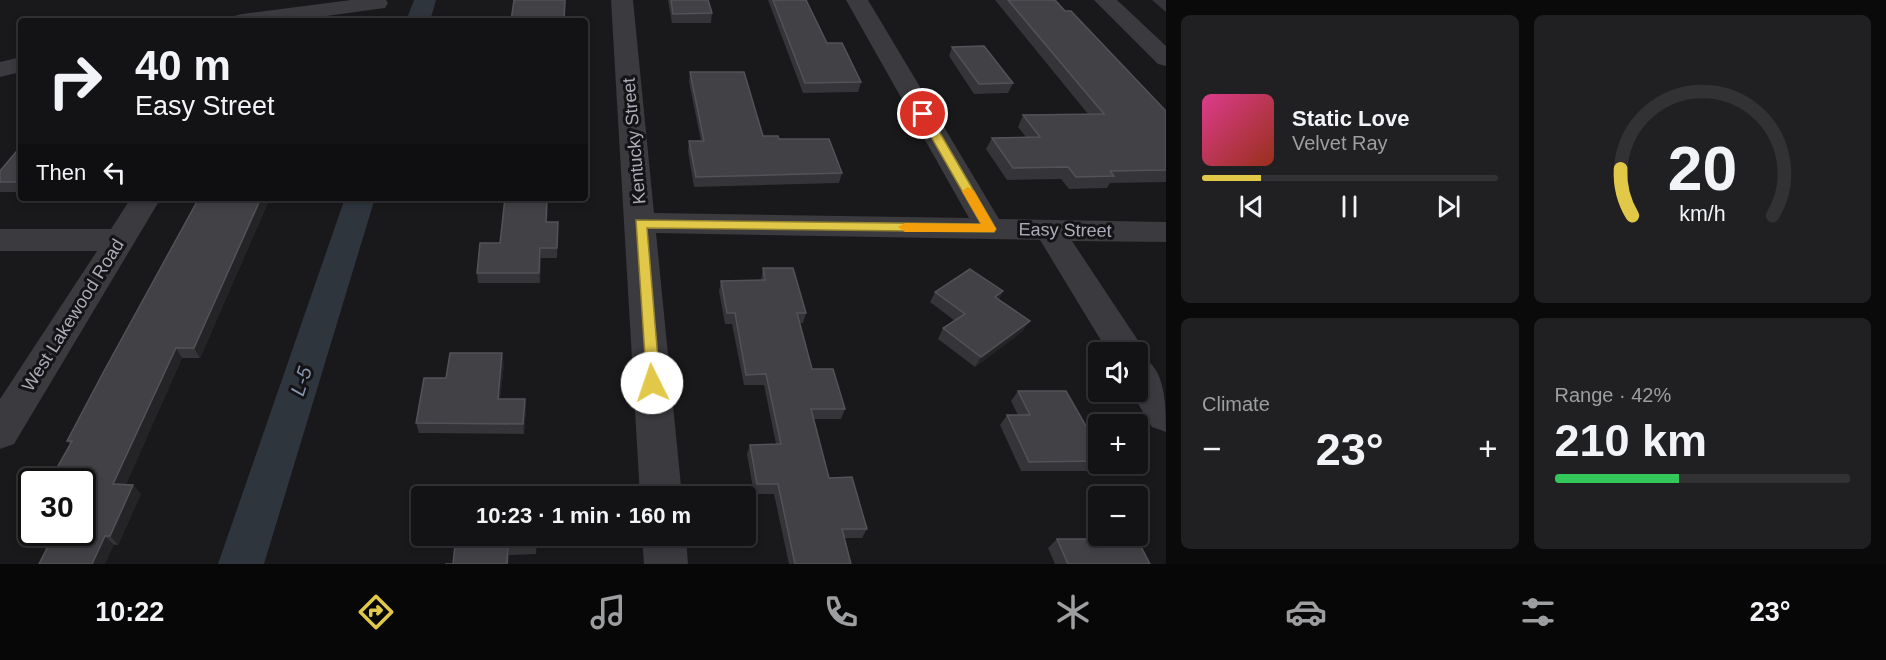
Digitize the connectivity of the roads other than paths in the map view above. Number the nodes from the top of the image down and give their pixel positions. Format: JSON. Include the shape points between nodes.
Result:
{"nodes":[{"id":1,"x":622,"y":0,"type":"edge"},
{"id":2,"x":857,"y":0,"type":"edge"},
{"id":3,"x":1105,"y":0,"type":"edge"},
{"id":4,"x":377,"y":3,"type":"dead end"},
{"id":5,"x":266,"y":18,"type":"edge"},
{"id":6,"x":1166,"y":59,"type":"edge"},
{"id":7,"x":18,"y":65,"type":"edge"},
{"id":8,"x":0,"y":70,"type":"edge"},
{"id":9,"x":144,"y":201,"type":"edge"},
{"id":10,"x":640,"y":223,"type":"junction"},
{"id":11,"x":990,"y":229,"type":"junction"},
{"id":12,"x":1049,"y":230,"type":"junction"},
{"id":13,"x":1166,"y":232,"type":"edge"},
{"id":14,"x":0,"y":240,"type":"edge"},
{"id":15,"x":120,"y":240,"type":"junction"},
{"id":16,"x":1120,"y":342,"type":"edge"},
{"id":17,"x":1148,"y":387,"type":"edge"},
{"id":18,"x":1166,"y":416,"type":"edge"},
{"id":19,"x":0,"y":432,"type":"edge"},
{"id":20,"x":660,"y":486,"type":"edge"},
{"id":21,"x":665,"y":546,"type":"edge"},
{"id":22,"x":666,"y":564,"type":"edge"}],
"edges":[{"from":1,"to":10,"type":"street","name":"Kentucky Street"},
{"from":2,"to":11,"type":"street"},
{"from":3,"to":6,"type":"street"},
{"from":4,"to":5,"type":"street"},
{"from":7,"to":8,"type":"street"},
{"from":9,"to":15,"type":"street","name":"West Lakewood Road"},
{"from":10,"to":11,"type":"street","name":"Easy Street"},
{"from":10,"to":20,"type":"street","name":"Kentucky Street"},
{"from":11,"to":12,"type":"street","name":"Easy Street"},
{"from":12,"to":13,"type":"street","name":"Easy Street"},
{"from":12,"to":16,"type":"street"},
{"from":14,"to":15,"type":"street"},
{"from":15,"to":19,"type":"street","name":"West Lakewood Road"},
{"from":17,"to":18,"type":"street"},
{"from":21,"to":22,"type":"street"}]}
